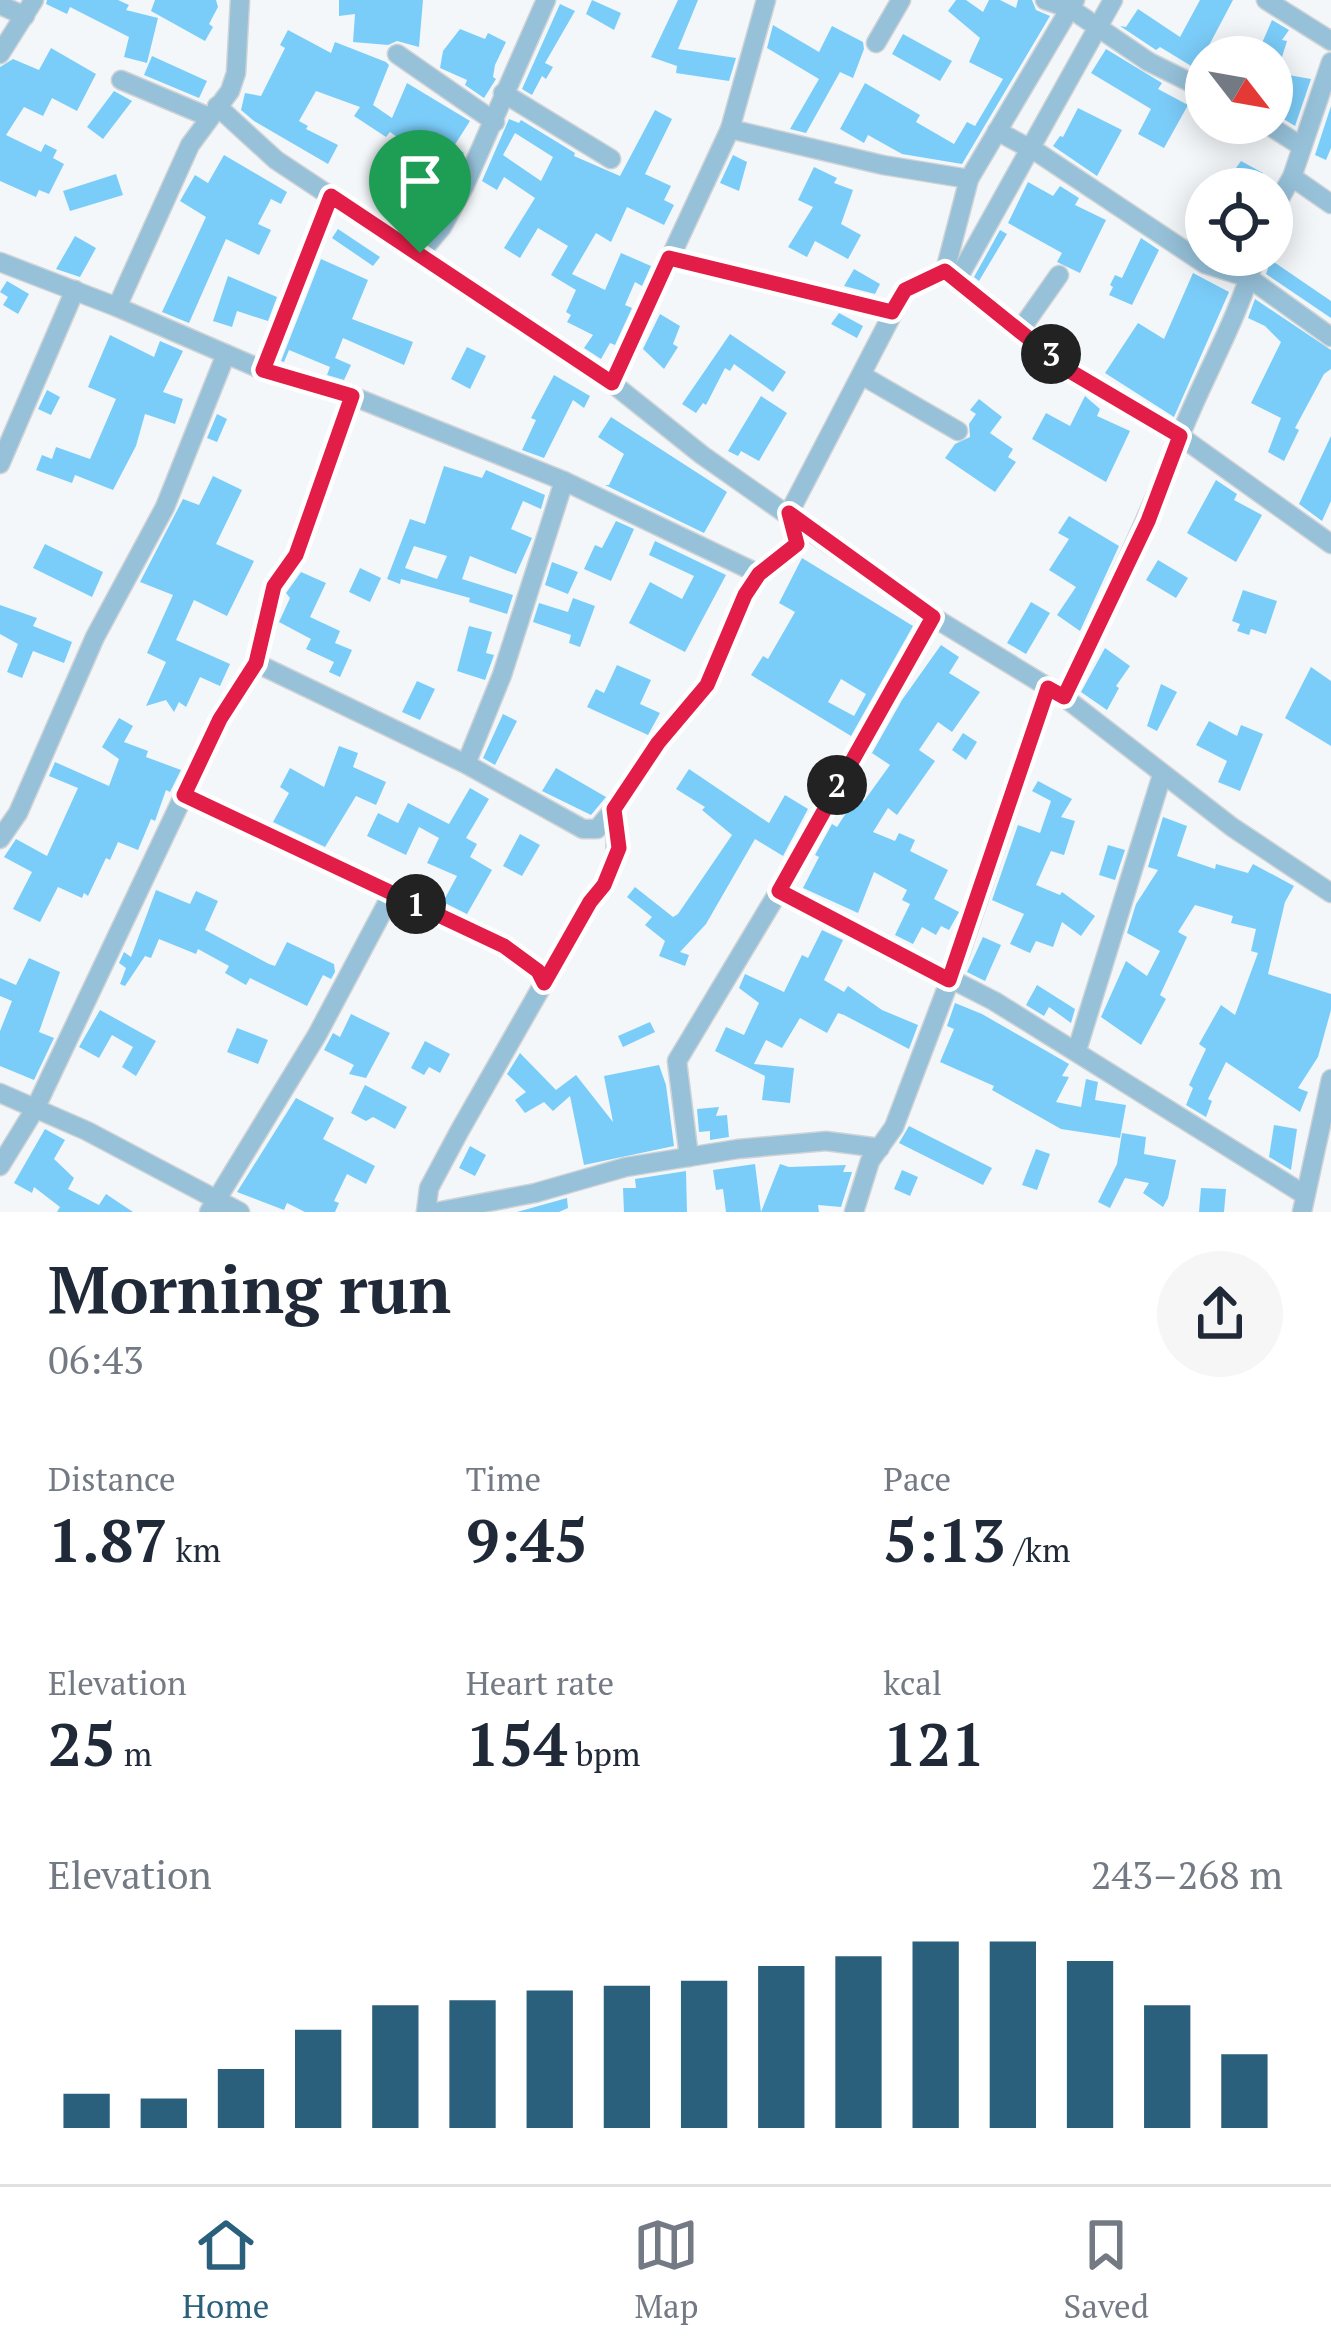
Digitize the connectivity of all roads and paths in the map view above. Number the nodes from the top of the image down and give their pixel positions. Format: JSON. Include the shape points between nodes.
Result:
{"nodes":[{"id":1,"x":240,"y":0,"type":"edge"},
{"id":2,"x":546,"y":0,"type":"edge"},
{"id":3,"x":766,"y":0,"type":"edge"},
{"id":4,"x":901,"y":0,"type":"edge"},
{"id":5,"x":1045,"y":0,"type":"edge"},
{"id":6,"x":1113,"y":0,"type":"edge"},
{"id":7,"x":1266,"y":0,"type":"edge"},
{"id":8,"x":1073,"y":4,"type":"edge"},
{"id":9,"x":0,"y":5,"type":"edge"},
{"id":10,"x":30,"y":8,"type":"edge"},
{"id":11,"x":1097,"y":26,"type":"junction"},
{"id":12,"x":1331,"y":41,"type":"edge"},
{"id":13,"x":876,"y":43,"type":"dead end"},
{"id":14,"x":0,"y":54,"type":"edge"},
{"id":15,"x":397,"y":54,"type":"dead end"},
{"id":16,"x":1331,"y":62,"type":"edge"},
{"id":17,"x":121,"y":80,"type":"dead end"},
{"id":18,"x":1185,"y":80,"type":"edge"},
{"id":19,"x":503,"y":93,"type":"junction"},
{"id":20,"x":213,"y":111,"type":"junction"},
{"id":21,"x":495,"y":122,"type":"junction"},
{"id":22,"x":730,"y":129,"type":"junction"},
{"id":23,"x":997,"y":131,"type":"junction"},
{"id":24,"x":1293,"y":141,"type":"edge"},
{"id":25,"x":1301,"y":146,"type":"junction"},
{"id":26,"x":1030,"y":149,"type":"junction"},
{"id":27,"x":611,"y":160,"type":"dead end"},
{"id":28,"x":1293,"y":174,"type":"edge"},
{"id":29,"x":1293,"y":178,"type":"edge"},
{"id":30,"x":969,"y":179,"type":"junction"},
{"id":31,"x":331,"y":196,"type":"junction"},
{"id":32,"x":1331,"y":204,"type":"edge"},
{"id":33,"x":420,"y":253,"type":"junction"},
{"id":34,"x":669,"y":258,"type":"junction"},
{"id":35,"x":0,"y":262,"type":"edge"},
{"id":36,"x":1059,"y":274,"type":"dead end"},
{"id":37,"x":951,"y":275,"type":"junction"},
{"id":38,"x":1249,"y":278,"type":"junction"},
{"id":39,"x":75,"y":290,"type":"junction"},
{"id":40,"x":117,"y":307,"type":"junction"},
{"id":41,"x":892,"y":312,"type":"junction"},
{"id":42,"x":1021,"y":329,"type":"junction"},
{"id":43,"x":1331,"y":337,"type":"edge"},
{"id":44,"x":226,"y":354,"type":"junction"},
{"id":45,"x":263,"y":370,"type":"junction"},
{"id":46,"x":863,"y":376,"type":"junction"},
{"id":47,"x":612,"y":383,"type":"junction"},
{"id":48,"x":352,"y":396,"type":"junction"},
{"id":49,"x":958,"y":431,"type":"dead end"},
{"id":50,"x":1180,"y":436,"type":"junction"},
{"id":51,"x":0,"y":464,"type":"edge"},
{"id":52,"x":564,"y":481,"type":"junction"},
{"id":53,"x":789,"y":513,"type":"junction"},
{"id":54,"x":1331,"y":544,"type":"edge"},
{"id":55,"x":759,"y":574,"type":"junction"},
{"id":56,"x":933,"y":617,"type":"junction"},
{"id":57,"x":256,"y":663,"type":"junction"},
{"id":58,"x":1056,"y":692,"type":"junction"},
{"id":59,"x":466,"y":764,"type":"junction"},
{"id":60,"x":1162,"y":775,"type":"junction"},
{"id":61,"x":184,"y":795,"type":"junction"},
{"id":62,"x":614,"y":809,"type":"junction"},
{"id":63,"x":0,"y":839,"type":"edge"},
{"id":64,"x":779,"y":891,"type":"junction"},
{"id":65,"x":393,"y":892,"type":"junction"},
{"id":66,"x":1331,"y":892,"type":"edge"},
{"id":67,"x":949,"y":980,"type":"junction"},
{"id":68,"x":544,"y":983,"type":"junction"},
{"id":69,"x":1077,"y":1051,"type":"junction"},
{"id":70,"x":1331,"y":1079,"type":"edge"},
{"id":71,"x":0,"y":1093,"type":"edge"},
{"id":72,"x":34,"y":1109,"type":"junction"},
{"id":73,"x":880,"y":1148,"type":"junction"},
{"id":74,"x":689,"y":1157,"type":"junction"},
{"id":75,"x":0,"y":1166,"type":"edge"},
{"id":76,"x":1304,"y":1203,"type":"edge"},
{"id":77,"x":212,"y":1206,"type":"edge"},
{"id":78,"x":240,"y":1212,"type":"edge"},
{"id":79,"x":426,"y":1212,"type":"edge"},
{"id":80,"x":436,"y":1212,"type":"edge"},
{"id":81,"x":854,"y":1212,"type":"edge"}],
"edges":[{"from":1,"to":20,"type":"street","via":[[236,73]]},
{"from":2,"to":19,"type":"street"},
{"from":3,"to":22,"type":"street"},
{"from":4,"to":13,"type":"street"},
{"from":5,"to":8,"type":"street"},
{"from":6,"to":11,"type":"street"},
{"from":7,"to":12,"type":"street"},
{"from":8,"to":11,"type":"street"},
{"from":8,"to":23,"type":"street"},
{"from":9,"to":10,"type":"street"},
{"from":10,"to":14,"type":"street"},
{"from":11,"to":18,"type":"street"},
{"from":11,"to":26,"type":"street"},
{"from":15,"to":21,"type":"street"},
{"from":16,"to":25,"type":"street"},
{"from":17,"to":20,"type":"street"},
{"from":19,"to":21,"type":"street"},
{"from":19,"to":27,"type":"street"},
{"from":20,"to":31,"type":"street"},
{"from":20,"to":40,"type":"street"},
{"from":21,"to":33,"type":"street","via":[[442,227]]},
{"from":22,"to":30,"type":"street"},
{"from":22,"to":34,"type":"street"},
{"from":23,"to":26,"type":"street"},
{"from":23,"to":30,"type":"street"},
{"from":24,"to":25,"type":"street"},
{"from":25,"to":28,"type":"street"},
{"from":26,"to":37,"type":"street"},
{"from":26,"to":38,"type":"street","via":[[1204,263]]},
{"from":29,"to":32,"type":"street"},
{"from":30,"to":37,"type":"street"},
{"from":31,"to":33,"type":"street"},
{"from":31,"to":45,"type":"street"},
{"from":33,"to":47,"type":"street"},
{"from":34,"to":41,"type":"street"},
{"from":34,"to":47,"type":"street"},
{"from":35,"to":39,"type":"street"},
{"from":36,"to":42,"type":"street"},
{"from":37,"to":41,"type":"street","via":[[905,290]]},
{"from":37,"to":42,"type":"street"},
{"from":38,"to":43,"type":"street"},
{"from":38,"to":50,"type":"street"},
{"from":39,"to":40,"type":"street"},
{"from":39,"to":51,"type":"street"},
{"from":40,"to":44,"type":"street"},
{"from":41,"to":46,"type":"street"},
{"from":42,"to":50,"type":"street","via":[[1068,370]]},
{"from":44,"to":45,"type":"street"},
{"from":44,"to":63,"type":"street","via":[[165,507]]},
{"from":45,"to":48,"type":"street"},
{"from":46,"to":49,"type":"street"},
{"from":46,"to":53,"type":"street"},
{"from":47,"to":53,"type":"street"},
{"from":48,"to":52,"type":"street"},
{"from":48,"to":57,"type":"street","via":[[296,555],[274,586]]},
{"from":50,"to":54,"type":"street"},
{"from":50,"to":58,"type":"street","via":[[1148,521]]},
{"from":52,"to":55,"type":"street"},
{"from":52,"to":59,"type":"street"},
{"from":53,"to":55,"type":"street","via":[[797,544]]},
{"from":53,"to":56,"type":"street"},
{"from":55,"to":62,"type":"street","via":[[707,685]]},
{"from":56,"to":58,"type":"street"},
{"from":56,"to":64,"type":"street"},
{"from":57,"to":59,"type":"street"},
{"from":57,"to":61,"type":"street"},
{"from":58,"to":60,"type":"street"},
{"from":58,"to":67,"type":"street"},
{"from":59,"to":62,"type":"street","via":[[583,829],[597,829]]},
{"from":60,"to":66,"type":"street"},
{"from":60,"to":69,"type":"street"},
{"from":61,"to":65,"type":"street"},
{"from":61,"to":72,"type":"street"},
{"from":62,"to":68,"type":"street","via":[[619,848]]},
{"from":64,"to":67,"type":"street"},
{"from":64,"to":74,"type":"street","via":[[676,1061]]},
{"from":65,"to":68,"type":"street","via":[[504,946]]},
{"from":65,"to":77,"type":"street"},
{"from":67,"to":69,"type":"street"},
{"from":67,"to":73,"type":"street"},
{"from":68,"to":79,"type":"street","via":[[429,1188]]},
{"from":69,"to":76,"type":"street"},
{"from":70,"to":76,"type":"street"},
{"from":71,"to":72,"type":"street"},
{"from":72,"to":75,"type":"street"},
{"from":72,"to":77,"type":"street","via":[[87,1131]]},
{"from":73,"to":74,"type":"street","via":[[826,1141]]},
{"from":73,"to":81,"type":"street"},
{"from":74,"to":80,"type":"street"},
{"from":77,"to":78,"type":"street"}]}
